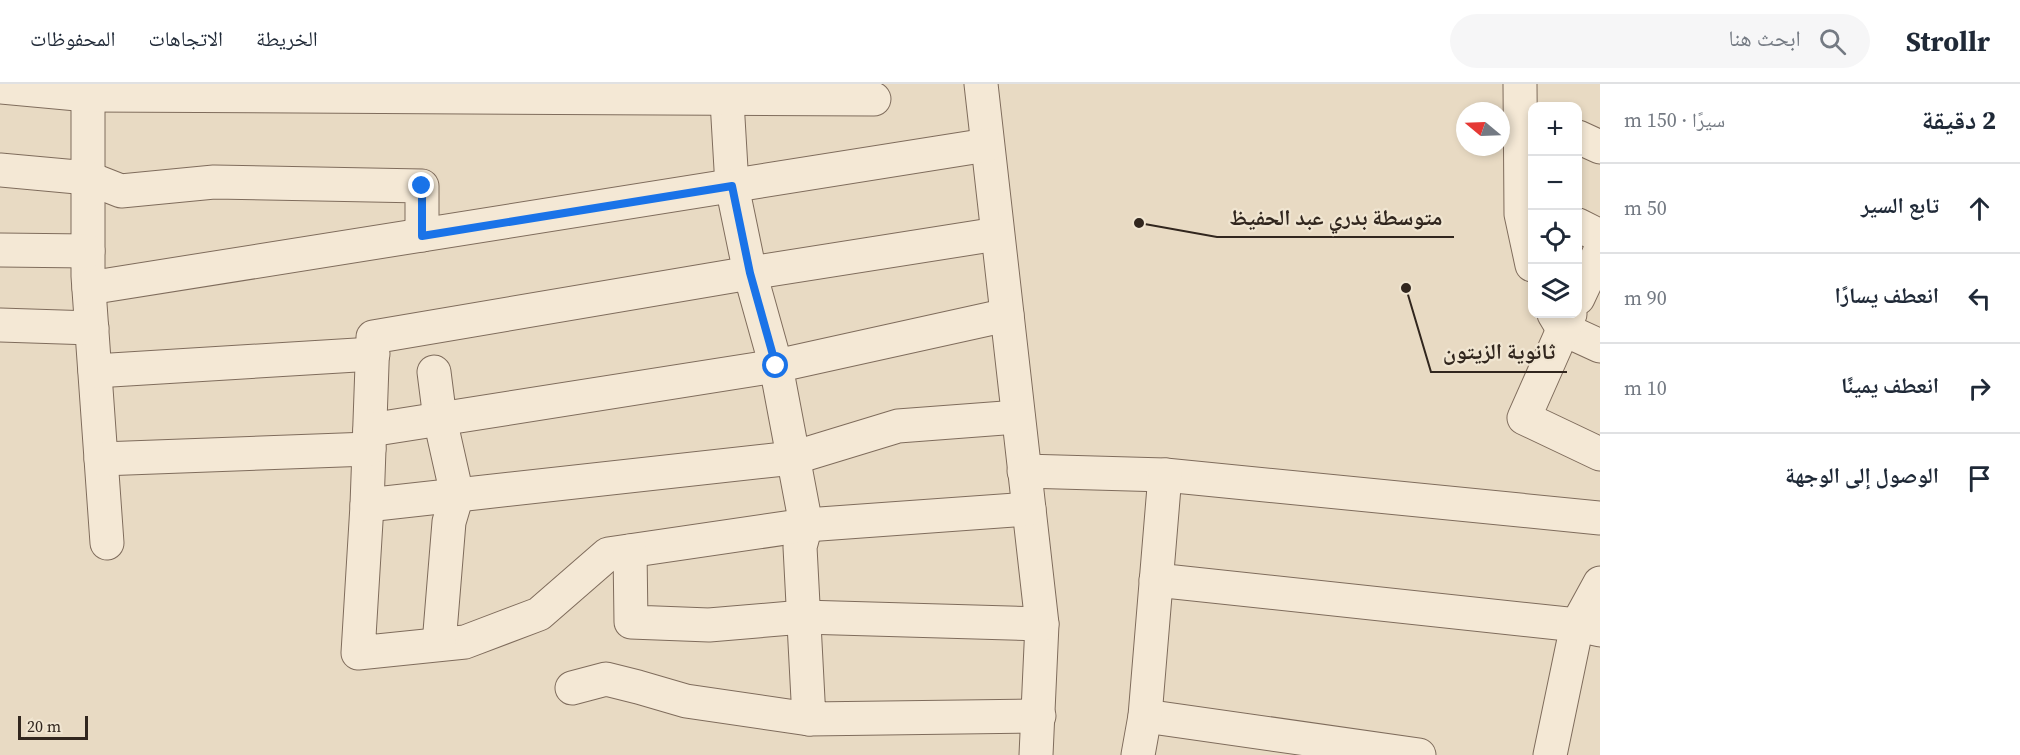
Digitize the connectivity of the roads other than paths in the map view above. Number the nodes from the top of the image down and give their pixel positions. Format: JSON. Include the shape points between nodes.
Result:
{"nodes":[{"id":1,"x":981,"y":84,"type":"edge"},
{"id":2,"x":0,"y":87,"type":"edge"},
{"id":3,"x":88,"y":89,"type":"edge"},
{"id":4,"x":726,"y":91,"type":"edge"},
{"id":5,"x":874,"y":99,"type":"dead end"},
{"id":6,"x":1524,"y":103,"type":"edge"},
{"id":7,"x":1582,"y":139,"type":"edge"},
{"id":8,"x":987,"y":145,"type":"junction"},
{"id":9,"x":1600,"y":147,"type":"edge"},
{"id":10,"x":0,"y":170,"type":"edge"},
{"id":11,"x":88,"y":178,"type":"junction"},
{"id":12,"x":732,"y":186,"type":"junction"},
{"id":13,"x":1527,"y":202,"type":"edge"},
{"id":14,"x":1582,"y":227,"type":"edge"},
{"id":15,"x":998,"y":234,"type":"junction"},
{"id":16,"x":422,"y":236,"type":"junction"},
{"id":17,"x":1600,"y":236,"type":"edge"},
{"id":18,"x":0,"y":250,"type":"edge"},
{"id":19,"x":88,"y":251,"type":"junction"},
{"id":20,"x":1600,"y":251,"type":"edge"},
{"id":21,"x":1533,"y":264,"type":"edge"},
{"id":22,"x":750,"y":273,"type":"junction"},
{"id":23,"x":89,"y":288,"type":"junction"},
{"id":24,"x":1582,"y":289,"type":"edge"},
{"id":25,"x":1007,"y":315,"type":"junction"},
{"id":26,"x":1562,"y":319,"type":"edge"},
{"id":27,"x":0,"y":325,"type":"edge"},
{"id":28,"x":92,"y":328,"type":"junction"},
{"id":29,"x":1600,"y":346,"type":"edge"},
{"id":30,"x":373,"y":354,"type":"junction"},
{"id":31,"x":776,"y":366,"type":"junction"},
{"id":32,"x":95,"y":371,"type":"junction"},
{"id":33,"x":434,"y":372,"type":"dead end"},
{"id":34,"x":1018,"y":417,"type":"junction"},
{"id":35,"x":440,"y":419,"type":"junction"},
{"id":36,"x":370,"y":440,"type":"junction"},
{"id":37,"x":1600,"y":454,"type":"edge"},
{"id":38,"x":794,"y":458,"type":"junction"},
{"id":39,"x":101,"y":459,"type":"junction"},
{"id":40,"x":1024,"y":471,"type":"junction"},
{"id":41,"x":1165,"y":475,"type":"junction"},
{"id":42,"x":457,"y":495,"type":"junction"},
{"id":43,"x":367,"y":505,"type":"junction"},
{"id":44,"x":1029,"y":509,"type":"junction"},
{"id":45,"x":1600,"y":518,"type":"edge"},
{"id":46,"x":806,"y":525,"type":"junction"},
{"id":47,"x":107,"y":543,"type":"dead end"},
{"id":48,"x":630,"y":550,"type":"junction"},
{"id":49,"x":1156,"y":580,"type":"junction"},
{"id":50,"x":1600,"y":582,"type":"edge"},
{"id":51,"x":803,"y":617,"type":"junction"},
{"id":52,"x":1042,"y":624,"type":"junction"},
{"id":53,"x":1588,"y":627,"type":"edge"},
{"id":54,"x":439,"y":644,"type":"junction"},
{"id":55,"x":572,"y":688,"type":"dead end"},
{"id":56,"x":1039,"y":716,"type":"junction"},
{"id":57,"x":1145,"y":716,"type":"junction"},
{"id":58,"x":809,"y":719,"type":"junction"},
{"id":59,"x":1036,"y":755,"type":"edge"},
{"id":60,"x":1138,"y":755,"type":"edge"},
{"id":61,"x":1419,"y":755,"type":"edge"},
{"id":62,"x":1550,"y":755,"type":"edge"}],
"edges":[{"from":1,"to":8,"type":"street"},
{"from":2,"to":3,"type":"street"},
{"from":3,"to":4,"type":"street"},
{"from":3,"to":11,"type":"street"},
{"from":4,"to":5,"type":"street"},
{"from":4,"to":12,"type":"street"},
{"from":6,"to":13,"type":"street"},
{"from":7,"to":9,"type":"street"},
{"from":8,"to":12,"type":"street"},
{"from":8,"to":15,"type":"street"},
{"from":10,"to":11,"type":"street"},
{"from":11,"to":16,"type":"street","via":[[122,191],[213,182],[422,186]]},
{"from":11,"to":19,"type":"street"},
{"from":12,"to":16,"type":"street"},
{"from":12,"to":22,"type":"street"},
{"from":13,"to":21,"type":"street","via":[[1521,214]]},
{"from":14,"to":17,"type":"street"},
{"from":15,"to":22,"type":"street"},
{"from":15,"to":25,"type":"street"},
{"from":16,"to":23,"type":"street"},
{"from":18,"to":19,"type":"street"},
{"from":19,"to":23,"type":"street"},
{"from":20,"to":24,"type":"street"},
{"from":22,"to":30,"type":"street","via":[[373,337]]},
{"from":22,"to":31,"type":"street"},
{"from":23,"to":28,"type":"street"},
{"from":25,"to":31,"type":"street"},
{"from":25,"to":34,"type":"street"},
{"from":26,"to":29,"type":"street"},
{"from":26,"to":37,"type":"street","via":[[1524,418]]},
{"from":27,"to":28,"type":"street"},
{"from":28,"to":32,"type":"street"},
{"from":30,"to":32,"type":"street"},
{"from":30,"to":36,"type":"street"},
{"from":31,"to":35,"type":"street"},
{"from":31,"to":38,"type":"street"},
{"from":32,"to":39,"type":"street"},
{"from":33,"to":35,"type":"street"},
{"from":34,"to":38,"type":"street","via":[[898,426]]},
{"from":34,"to":40,"type":"street"},
{"from":35,"to":36,"type":"street"},
{"from":35,"to":42,"type":"street"},
{"from":36,"to":39,"type":"street"},
{"from":36,"to":43,"type":"street"},
{"from":38,"to":42,"type":"street"},
{"from":38,"to":46,"type":"street"},
{"from":39,"to":47,"type":"street"},
{"from":40,"to":41,"type":"street"},
{"from":40,"to":44,"type":"street"},
{"from":41,"to":45,"type":"street"},
{"from":41,"to":49,"type":"street"},
{"from":42,"to":43,"type":"street"},
{"from":42,"to":54,"type":"street","via":[[449,522]]},
{"from":43,"to":54,"type":"street","via":[[358,653]]},
{"from":44,"to":46,"type":"street"},
{"from":44,"to":52,"type":"street"},
{"from":46,"to":48,"type":"street"},
{"from":46,"to":51,"type":"street","via":[[800,547]]},
{"from":48,"to":51,"type":"street","via":[[631,622],[709,625]]},
{"from":48,"to":54,"type":"street","via":[[608,554],[539,614],[465,642]]},
{"from":49,"to":53,"type":"street"},
{"from":49,"to":57,"type":"street"},
{"from":50,"to":53,"type":"street"},
{"from":51,"to":52,"type":"street"},
{"from":51,"to":58,"type":"street"},
{"from":52,"to":56,"type":"street"},
{"from":53,"to":62,"type":"street"},
{"from":55,"to":58,"type":"street","via":[[606,679],[686,701]]},
{"from":56,"to":58,"type":"street"},
{"from":56,"to":59,"type":"street"},
{"from":57,"to":60,"type":"street"},
{"from":57,"to":61,"type":"street"}]}
